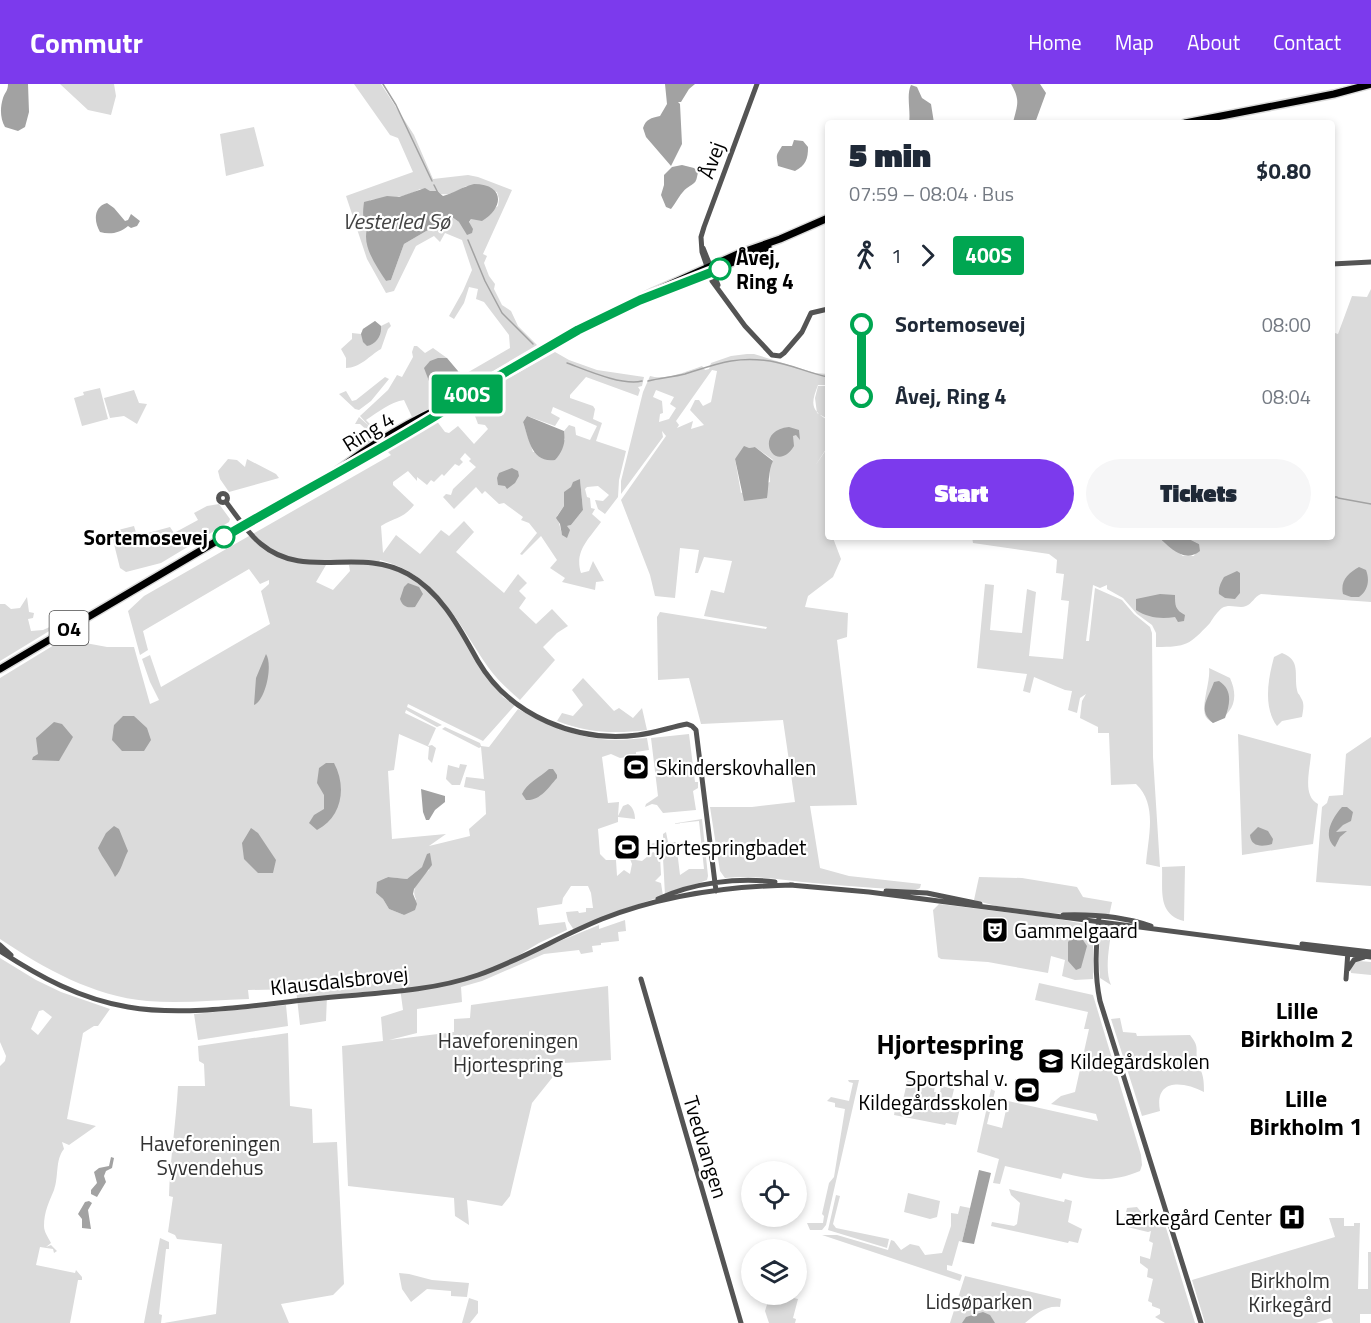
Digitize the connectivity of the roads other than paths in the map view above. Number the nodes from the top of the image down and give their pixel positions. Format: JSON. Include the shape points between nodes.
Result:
{"nodes":[{"id":1,"x":757,"y":84,"type":"edge"},
{"id":2,"x":1371,"y":84,"type":"edge"},
{"id":3,"x":1200,"y":120,"type":"edge"},
{"id":4,"x":825,"y":219,"type":"edge"},
{"id":5,"x":1371,"y":262,"type":"edge"},
{"id":6,"x":1335,"y":264,"type":"edge"},
{"id":7,"x":710,"y":270,"type":"junction"},
{"id":8,"x":825,"y":310,"type":"edge"},
{"id":9,"x":226,"y":502,"type":"dead end"},
{"id":10,"x":243,"y":525,"type":"junction"},
{"id":11,"x":0,"y":669,"type":"edge"},
{"id":12,"x":715,"y":887,"type":"junction"},
{"id":13,"x":1098,"y":920,"type":"junction"},
{"id":14,"x":0,"y":945,"type":"edge"},
{"id":15,"x":0,"y":951,"type":"edge"},
{"id":16,"x":1347,"y":952,"type":"junction"},
{"id":17,"x":1370,"y":955,"type":"edge"},
{"id":18,"x":23,"y":966,"type":"junction"},
{"id":19,"x":640,"y":979,"type":"dead end"},
{"id":20,"x":741,"y":1323,"type":"edge"},
{"id":21,"x":1201,"y":1323,"type":"edge"}],
"edges":[{"from":1,"to":7,"type":"street","name":"Åvej","via":[[701,237]]},
{"from":2,"to":3,"type":"main road"},
{"from":4,"to":7,"type":"main road","name":"Ring 4","number":"O4"},
{"from":5,"to":6,"type":"street"},
{"from":7,"to":8,"type":"street","name":"Åvej","via":[[745,326],[768,353],[776,356],[784,353],[802,332],[811,313]]},
{"from":7,"to":10,"type":"main road","name":"Ring 4","number":"O4","via":[[578,330],[374,445],[334,473]]},
{"from":9,"to":10,"type":"street"},
{"from":10,"to":11,"type":"main road","name":"Ring 4","number":"O4"},
{"from":10,"to":12,"type":"street","via":[[261,544],[292,560],[373,561],[410,575],[447,610],[492,681],[518,705],[553,725],[608,736],[638,735],[690,724],[696,730]]},
{"from":12,"to":13,"type":"street","name":"Klausdalsbrovej","via":[[793,885],[927,893],[999,908]]},
{"from":12,"to":18,"type":"street","name":"Klausdalsbrovej","via":[[601,920],[478,975],[438,985],[364,994],[204,1009],[144,1009],[82,995]]},
{"from":13,"to":16,"type":"street","name":"Klausdalsbrovej","via":[[1139,922],[1163,929]]},
{"from":13,"to":21,"type":"street","via":[[1095,956],[1100,1001]]},
{"from":14,"to":18,"type":"street","name":"Klausdalsbrovej"},
{"from":15,"to":18,"type":"street","name":"Klausdalsbrovej"},
{"from":16,"to":17,"type":"street","name":"Klausdalsbrovej"},
{"from":16,"to":17,"type":"street","via":[[1346,976],[1354,960]]},
{"from":19,"to":20,"type":"street","name":"Tvedvangen"}]}
